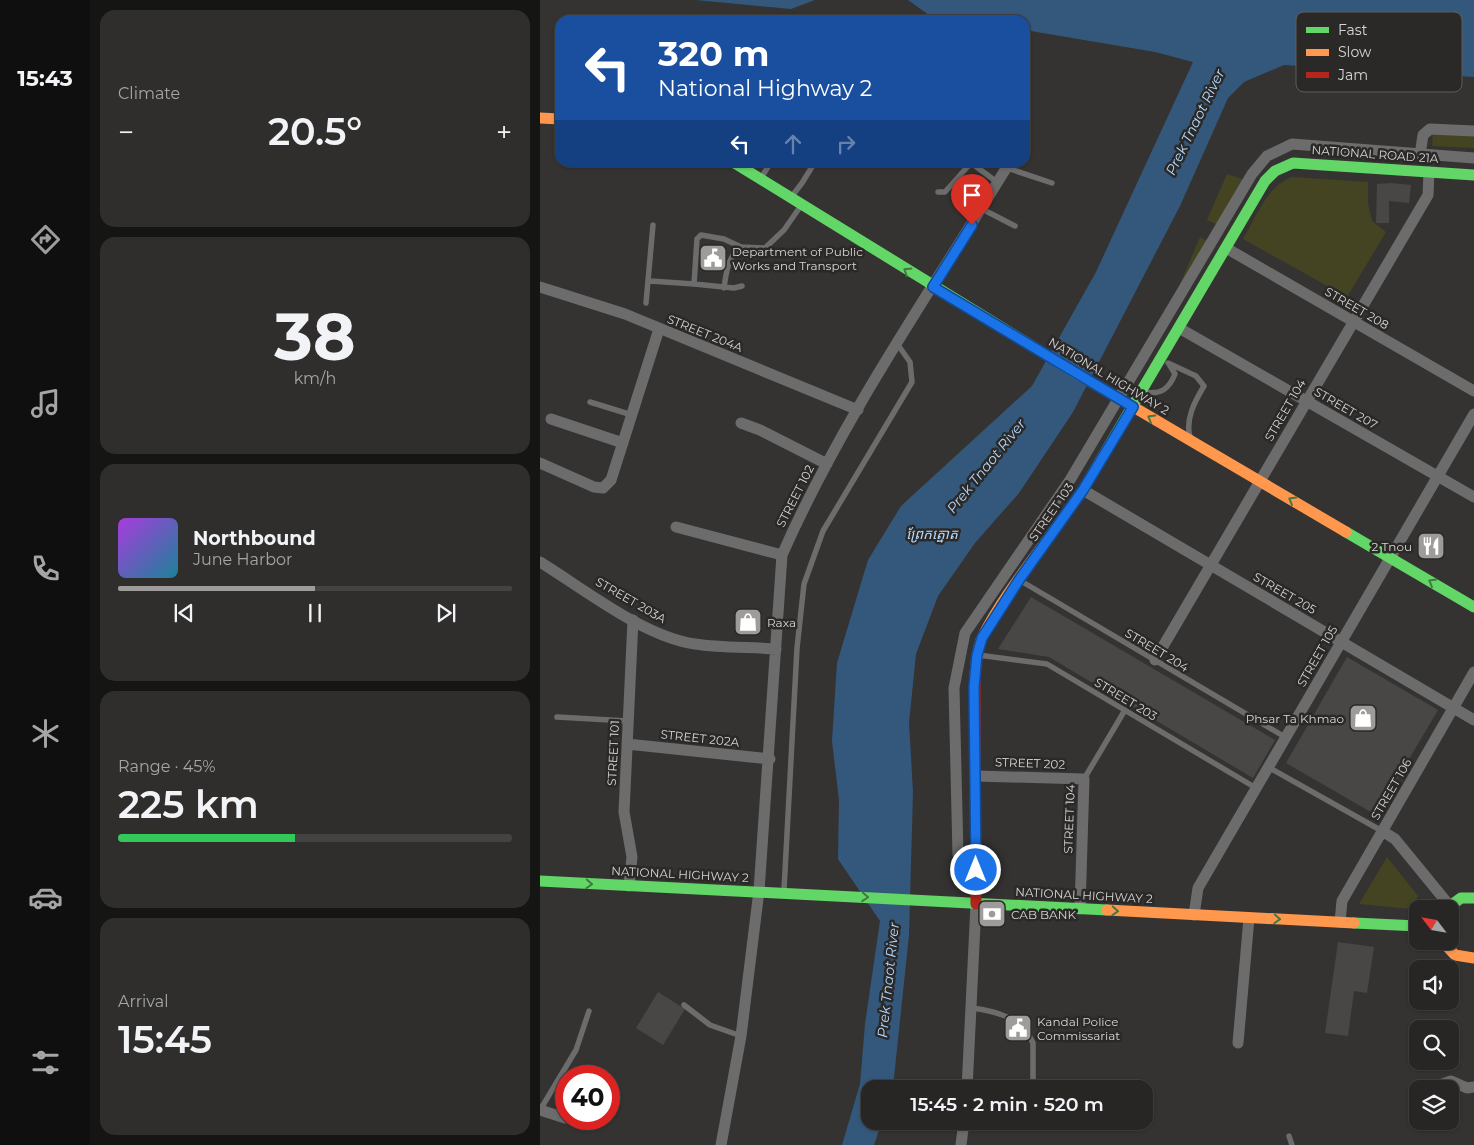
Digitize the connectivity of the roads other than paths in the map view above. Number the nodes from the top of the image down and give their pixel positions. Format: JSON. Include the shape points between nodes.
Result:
{"nodes":[{"id":1,"x":540,"y":118,"type":"edge"},
{"id":2,"x":555,"y":119,"type":"edge"},
{"id":3,"x":1474,"y":131,"type":"edge"},
{"id":4,"x":1420,"y":155,"type":"junction"},
{"id":5,"x":1474,"y":158,"type":"edge"},
{"id":6,"x":740,"y":167,"type":"edge"},
{"id":7,"x":768,"y":167,"type":"edge"},
{"id":8,"x":812,"y":167,"type":"edge"},
{"id":9,"x":967,"y":167,"type":"edge"},
{"id":10,"x":976,"y":167,"type":"edge"},
{"id":11,"x":1008,"y":167,"type":"edge"},
{"id":12,"x":1014,"y":167,"type":"edge"},
{"id":13,"x":1275,"y":171,"type":"joint"},
{"id":14,"x":1429,"y":172,"type":"junction"},
{"id":15,"x":1474,"y":175,"type":"edge"},
{"id":16,"x":760,"y":180,"type":"junction"},
{"id":17,"x":998,"y":183,"type":"junction"},
{"id":18,"x":1052,"y":183,"type":"dead end"},
{"id":19,"x":938,"y":192,"type":"dead end"},
{"id":20,"x":790,"y":198,"type":"junction"},
{"id":21,"x":800,"y":205,"type":"junction"},
{"id":22,"x":982,"y":209,"type":"junction"},
{"id":23,"x":653,"y":225,"type":"dead end"},
{"id":24,"x":1015,"y":226,"type":"dead end"},
{"id":25,"x":741,"y":247,"type":"junction"},
{"id":26,"x":1226,"y":248,"type":"junction"},
{"id":27,"x":650,"y":281,"type":"junction"},
{"id":28,"x":694,"y":284,"type":"junction"},
{"id":29,"x":540,"y":286,"type":"edge"},
{"id":30,"x":742,"y":286,"type":"dead end"},
{"id":31,"x":933,"y":287,"type":"junction"},
{"id":32,"x":724,"y":288,"type":"junction"},
{"id":33,"x":646,"y":303,"type":"dead end"},
{"id":34,"x":1352,"y":321,"type":"junction"},
{"id":35,"x":1179,"y":328,"type":"junction"},
{"id":36,"x":659,"y":329,"type":"junction"},
{"id":37,"x":898,"y":345,"type":"junction"},
{"id":38,"x":1165,"y":360,"type":"junction"},
{"id":39,"x":1474,"y":391,"type":"edge"},
{"id":40,"x":1142,"y":392,"type":"junction"},
{"id":41,"x":1117,"y":398,"type":"junction"},
{"id":42,"x":1306,"y":401,"type":"junction"},
{"id":43,"x":590,"y":402,"type":"dead end"},
{"id":44,"x":1133,"y":407,"type":"junction"},
{"id":45,"x":858,"y":410,"type":"junction"},
{"id":46,"x":1474,"y":414,"type":"edge"},
{"id":47,"x":632,"y":415,"type":"junction"},
{"id":48,"x":551,"y":420,"type":"dead end"},
{"id":49,"x":741,"y":423,"type":"dead end"},
{"id":50,"x":1192,"y":441,"type":"junction"},
{"id":51,"x":623,"y":443,"type":"junction"},
{"id":52,"x":540,"y":463,"type":"edge"},
{"id":53,"x":827,"y":464,"type":"junction"},
{"id":54,"x":1438,"y":476,"type":"junction"},
{"id":55,"x":1259,"y":481,"type":"junction"},
{"id":56,"x":1083,"y":490,"type":"junction"},
{"id":57,"x":1474,"y":498,"type":"edge"},
{"id":58,"x":676,"y":528,"type":"dead end"},
{"id":59,"x":782,"y":555,"type":"junction"},
{"id":60,"x":1390,"y":558,"type":"junction"},
{"id":61,"x":540,"y":562,"type":"edge"},
{"id":62,"x":1210,"y":565,"type":"junction"},
{"id":63,"x":1019,"y":580,"type":"junction"},
{"id":64,"x":1474,"y":606,"type":"edge"},
{"id":65,"x":633,"y":620,"type":"junction"},
{"id":66,"x":1341,"y":642,"type":"junction"},
{"id":67,"x":776,"y":649,"type":"junction"},
{"id":68,"x":977,"y":655,"type":"junction"},
{"id":69,"x":1155,"y":660,"type":"junction"},
{"id":70,"x":1474,"y":672,"type":"edge"},
{"id":71,"x":1453,"y":708,"type":"junction"},
{"id":72,"x":1124,"y":710,"type":"junction"},
{"id":73,"x":557,"y":717,"type":"dead end"},
{"id":74,"x":1474,"y":720,"type":"edge"},
{"id":75,"x":628,"y":721,"type":"junction"},
{"id":76,"x":1286,"y":737,"type":"junction"},
{"id":77,"x":627,"y":744,"type":"junction"},
{"id":78,"x":770,"y":759,"type":"junction"},
{"id":79,"x":1268,"y":767,"type":"junction"},
{"id":80,"x":976,"y":776,"type":"junction"},
{"id":81,"x":1084,"y":779,"type":"junction"},
{"id":82,"x":1256,"y":788,"type":"junction"},
{"id":83,"x":1382,"y":831,"type":"junction"},
{"id":84,"x":976,"y":870,"type":"junction"},
{"id":85,"x":540,"y":881,"type":"edge"},
{"id":86,"x":629,"y":886,"type":"junction"},
{"id":87,"x":760,"y":891,"type":"junction"},
{"id":88,"x":784,"y":892,"type":"junction"},
{"id":89,"x":1474,"y":898,"type":"edge"},
{"id":90,"x":1442,"y":900,"type":"edge"},
{"id":91,"x":1458,"y":900,"type":"edge"},
{"id":92,"x":976,"y":904,"type":"junction"},
{"id":93,"x":1080,"y":909,"type":"junction"},
{"id":94,"x":1194,"y":915,"type":"junction"},
{"id":95,"x":1249,"y":918,"type":"junction"},
{"id":96,"x":1340,"y":922,"type":"junction"},
{"id":97,"x":1409,"y":926,"type":"edge"},
{"id":98,"x":1447,"y":950,"type":"edge"},
{"id":99,"x":1474,"y":958,"type":"edge"},
{"id":100,"x":684,"y":1005,"type":"dead end"},
{"id":101,"x":971,"y":1008,"type":"junction"},
{"id":102,"x":589,"y":1011,"type":"dead end"},
{"id":103,"x":741,"y":1036,"type":"junction"},
{"id":104,"x":1238,"y":1043,"type":"dead end"},
{"id":105,"x":967,"y":1080,"type":"edge"},
{"id":106,"x":1033,"y":1080,"type":"edge"},
{"id":107,"x":1459,"y":1084,"type":"edge"},
{"id":108,"x":1474,"y":1086,"type":"edge"},
{"id":109,"x":540,"y":1110,"type":"edge"},
{"id":110,"x":555,"y":1115,"type":"edge"},
{"id":111,"x":963,"y":1130,"type":"edge"},
{"id":112,"x":1289,"y":1136,"type":"dead end"},
{"id":113,"x":721,"y":1145,"type":"edge"},
{"id":114,"x":961,"y":1145,"type":"edge"},
{"id":115,"x":1292,"y":1145,"type":"edge"}],
"edges":[{"from":1,"to":2,"type":"main road"},
{"from":3,"to":4,"type":"street","via":[[1430,128],[1423,135]]},
{"from":4,"to":5,"type":"street"},
{"from":4,"to":41,"type":"street","via":[[1292,144],[1267,156],[1252,174]]},
{"from":6,"to":16,"type":"main road","name":"NATIONAL HIGHWAY 2"},
{"from":7,"to":16,"type":"lane"},
{"from":8,"to":20,"type":"lane"},
{"from":9,"to":19,"type":"lane","via":[[945,192]]},
{"from":10,"to":17,"type":"lane"},
{"from":11,"to":17,"type":"street","name":"STREET 102"},
{"from":12,"to":18,"type":"lane"},
{"from":13,"to":14,"type":"main road","name":"NATIONAL ROAD 21A","via":[[1293,163]]},
{"from":13,"to":26,"type":"main road","name":"STREET 103","via":[[1265,181]]},
{"from":14,"to":15,"type":"main road","name":"NATIONAL ROAD 21A"},
{"from":14,"to":34,"type":"street","name":"STREET 104","via":[[1428,195]]},
{"from":16,"to":20,"type":"main road","name":"NATIONAL HIGHWAY 2"},
{"from":17,"to":22,"type":"street","name":"STREET 102"},
{"from":20,"to":21,"type":"main road","name":"NATIONAL HIGHWAY 2"},
{"from":21,"to":25,"type":"lane","via":[[784,230],[766,248]]},
{"from":31,"to":21,"type":"main road","name":"NATIONAL HIGHWAY 2","one_way":true},
{"from":22,"to":24,"type":"lane"},
{"from":22,"to":31,"type":"street","name":"STREET 102"},
{"from":23,"to":27,"type":"lane"},
{"from":25,"to":28,"type":"lane","via":[[724,239],[701,235],[696,246]]},
{"from":25,"to":32,"type":"lane","via":[[734,252]]},
{"from":26,"to":34,"type":"street","name":"STREET 208"},
{"from":26,"to":35,"type":"main road","name":"STREET 103"},
{"from":27,"to":28,"type":"lane"},
{"from":27,"to":33,"type":"lane"},
{"from":28,"to":32,"type":"lane"},
{"from":29,"to":36,"type":"street","name":"STREET 204A"},
{"from":30,"to":32,"type":"lane"},
{"from":31,"to":37,"type":"street","name":"STREET 102"},
{"from":31,"to":41,"type":"main road","name":"NATIONAL HIGHWAY 2"},
{"from":34,"to":39,"type":"street","name":"STREET 208"},
{"from":34,"to":42,"type":"street","name":"STREET 104"},
{"from":35,"to":38,"type":"main road","name":"STREET 103"},
{"from":35,"to":42,"type":"street","name":"STREET 207"},
{"from":36,"to":45,"type":"street","name":"STREET 204A"},
{"from":36,"to":47,"type":"street"},
{"from":37,"to":45,"type":"street","name":"STREET 102"},
{"from":37,"to":88,"type":"lane","via":[[910,362],[912,382],[823,531],[804,584],[796,648]]},
{"from":38,"to":40,"type":"main road","name":"STREET 103"},
{"from":38,"to":40,"type":"lane","via":[[1175,374],[1170,385],[1153,394]]},
{"from":38,"to":50,"type":"lane","via":[[1196,376],[1204,386],[1191,410],[1188,430]]},
{"from":40,"to":44,"type":"main road","name":"STREET 103"},
{"from":41,"to":44,"type":"main road","name":"NATIONAL HIGHWAY 2"},
{"from":41,"to":84,"type":"street","via":[[1070,480],[965,633],[954,688],[958,855]]},
{"from":42,"to":54,"type":"street","name":"STREET 207"},
{"from":42,"to":55,"type":"street","name":"STREET 104"},
{"from":43,"to":47,"type":"lane"},
{"from":50,"to":44,"type":"main road","name":"NATIONAL HIGHWAY 2","one_way":true},
{"from":44,"to":56,"type":"main road","name":"STREET 103"},
{"from":45,"to":53,"type":"street","name":"STREET 102"},
{"from":46,"to":54,"type":"street","name":"STREET 105"},
{"from":47,"to":51,"type":"street"},
{"from":48,"to":51,"type":"street"},
{"from":49,"to":53,"type":"street"},
{"from":50,"to":55,"type":"main road","name":"NATIONAL HIGHWAY 2"},
{"from":51,"to":52,"type":"street","via":[[611,480],[603,488],[594,488]]},
{"from":53,"to":59,"type":"street","name":"STREET 102"},
{"from":54,"to":57,"type":"street","name":"STREET 207"},
{"from":54,"to":60,"type":"street","name":"STREET 105"},
{"from":60,"to":55,"type":"main road","name":"NATIONAL HIGHWAY 2","one_way":true},
{"from":55,"to":62,"type":"street","name":"STREET 104"},
{"from":56,"to":62,"type":"street","name":"STREET 205"},
{"from":56,"to":63,"type":"main road","name":"STREET 103"},
{"from":58,"to":59,"type":"street"},
{"from":59,"to":67,"type":"street","name":"STREET 102"},
{"from":64,"to":60,"type":"main road","name":"NATIONAL HIGHWAY 2","one_way":true},
{"from":60,"to":66,"type":"street","name":"STREET 105"},
{"from":61,"to":65,"type":"street","name":"STREET 203A"},
{"from":62,"to":66,"type":"street","name":"STREET 205"},
{"from":62,"to":69,"type":"street","name":"STREET 104"},
{"from":63,"to":68,"type":"main road","name":"STREET 103","via":[[982,638]]},
{"from":63,"to":69,"type":"lane","name":"STREET 204"},
{"from":65,"to":67,"type":"street","name":"STREET 203A","via":[[668,637],[694,644]]},
{"from":65,"to":75,"type":"street","name":"STREET 101"},
{"from":66,"to":71,"type":"street","name":"STREET 205"},
{"from":66,"to":76,"type":"street","name":"STREET 105"},
{"from":67,"to":78,"type":"street","name":"STREET 102"},
{"from":68,"to":72,"type":"lane","name":"STREET 203","via":[[1048,664]]},
{"from":68,"to":80,"type":"main road","name":"STREET 103","via":[[974,695]]},
{"from":69,"to":76,"type":"lane","name":"STREET 204"},
{"from":70,"to":71,"type":"street","name":"STREET 106"},
{"from":71,"to":74,"type":"street","name":"STREET 205"},
{"from":71,"to":83,"type":"street","name":"STREET 106"},
{"from":72,"to":81,"type":"lane","name":"STREET 104"},
{"from":72,"to":82,"type":"lane","name":"STREET 203"},
{"from":73,"to":75,"type":"lane"},
{"from":75,"to":77,"type":"street","name":"STREET 101"},
{"from":76,"to":79,"type":"street","name":"STREET 105"},
{"from":77,"to":78,"type":"street","name":"STREET 202A"},
{"from":77,"to":86,"type":"street","name":"STREET 101","via":[[624,812],[632,857]]},
{"from":78,"to":87,"type":"street","name":"STREET 102"},
{"from":79,"to":82,"type":"street","name":"STREET 105"},
{"from":79,"to":83,"type":"lane"},
{"from":80,"to":81,"type":"street","name":"STREET 202"},
{"from":80,"to":84,"type":"main road","name":"STREET 103"},
{"from":81,"to":93,"type":"street","name":"STREET 104"},
{"from":82,"to":94,"type":"street","name":"STREET 105","via":[[1198,888]]},
{"from":83,"to":90,"type":"street","via":[[1395,839]]},
{"from":83,"to":96,"type":"street","name":"STREET 106","via":[[1342,901]]},
{"from":84,"to":92,"type":"main road","name":"STREET 103"},
{"from":85,"to":86,"type":"main road","name":"NATIONAL HIGHWAY 2","one_way":true},
{"from":86,"to":87,"type":"main road","name":"NATIONAL HIGHWAY 2"},
{"from":87,"to":88,"type":"main road","name":"NATIONAL HIGHWAY 2"},
{"from":87,"to":103,"type":"street","name":"STREET 102"},
{"from":88,"to":92,"type":"main road","name":"NATIONAL HIGHWAY 2","one_way":true},
{"from":89,"to":91,"type":"main road"},
{"from":92,"to":93,"type":"main road","name":"NATIONAL HIGHWAY 2"},
{"from":92,"to":101,"type":"street"},
{"from":93,"to":94,"type":"main road","name":"NATIONAL HIGHWAY 2","one_way":true},
{"from":94,"to":95,"type":"main road","name":"NATIONAL HIGHWAY 2"},
{"from":95,"to":96,"type":"main road","name":"NATIONAL HIGHWAY 2","one_way":true},
{"from":95,"to":104,"type":"street"},
{"from":96,"to":97,"type":"main road","name":"NATIONAL HIGHWAY 2"},
{"from":98,"to":99,"type":"main road","via":[[1456,956]]},
{"from":100,"to":103,"type":"lane","via":[[710,1025]]},
{"from":101,"to":105,"type":"street"},
{"from":101,"to":106,"type":"lane","via":[[1004,1013],[1031,1037]]},
{"from":102,"to":109,"type":"lane","via":[[576,1050]]},
{"from":103,"to":113,"type":"street","name":"STREET 102"},
{"from":107,"to":108,"type":"street","via":[[1467,1088]]},
{"from":109,"to":110,"type":"street"},
{"from":111,"to":114,"type":"street"},
{"from":112,"to":115,"type":"lane"}]}
